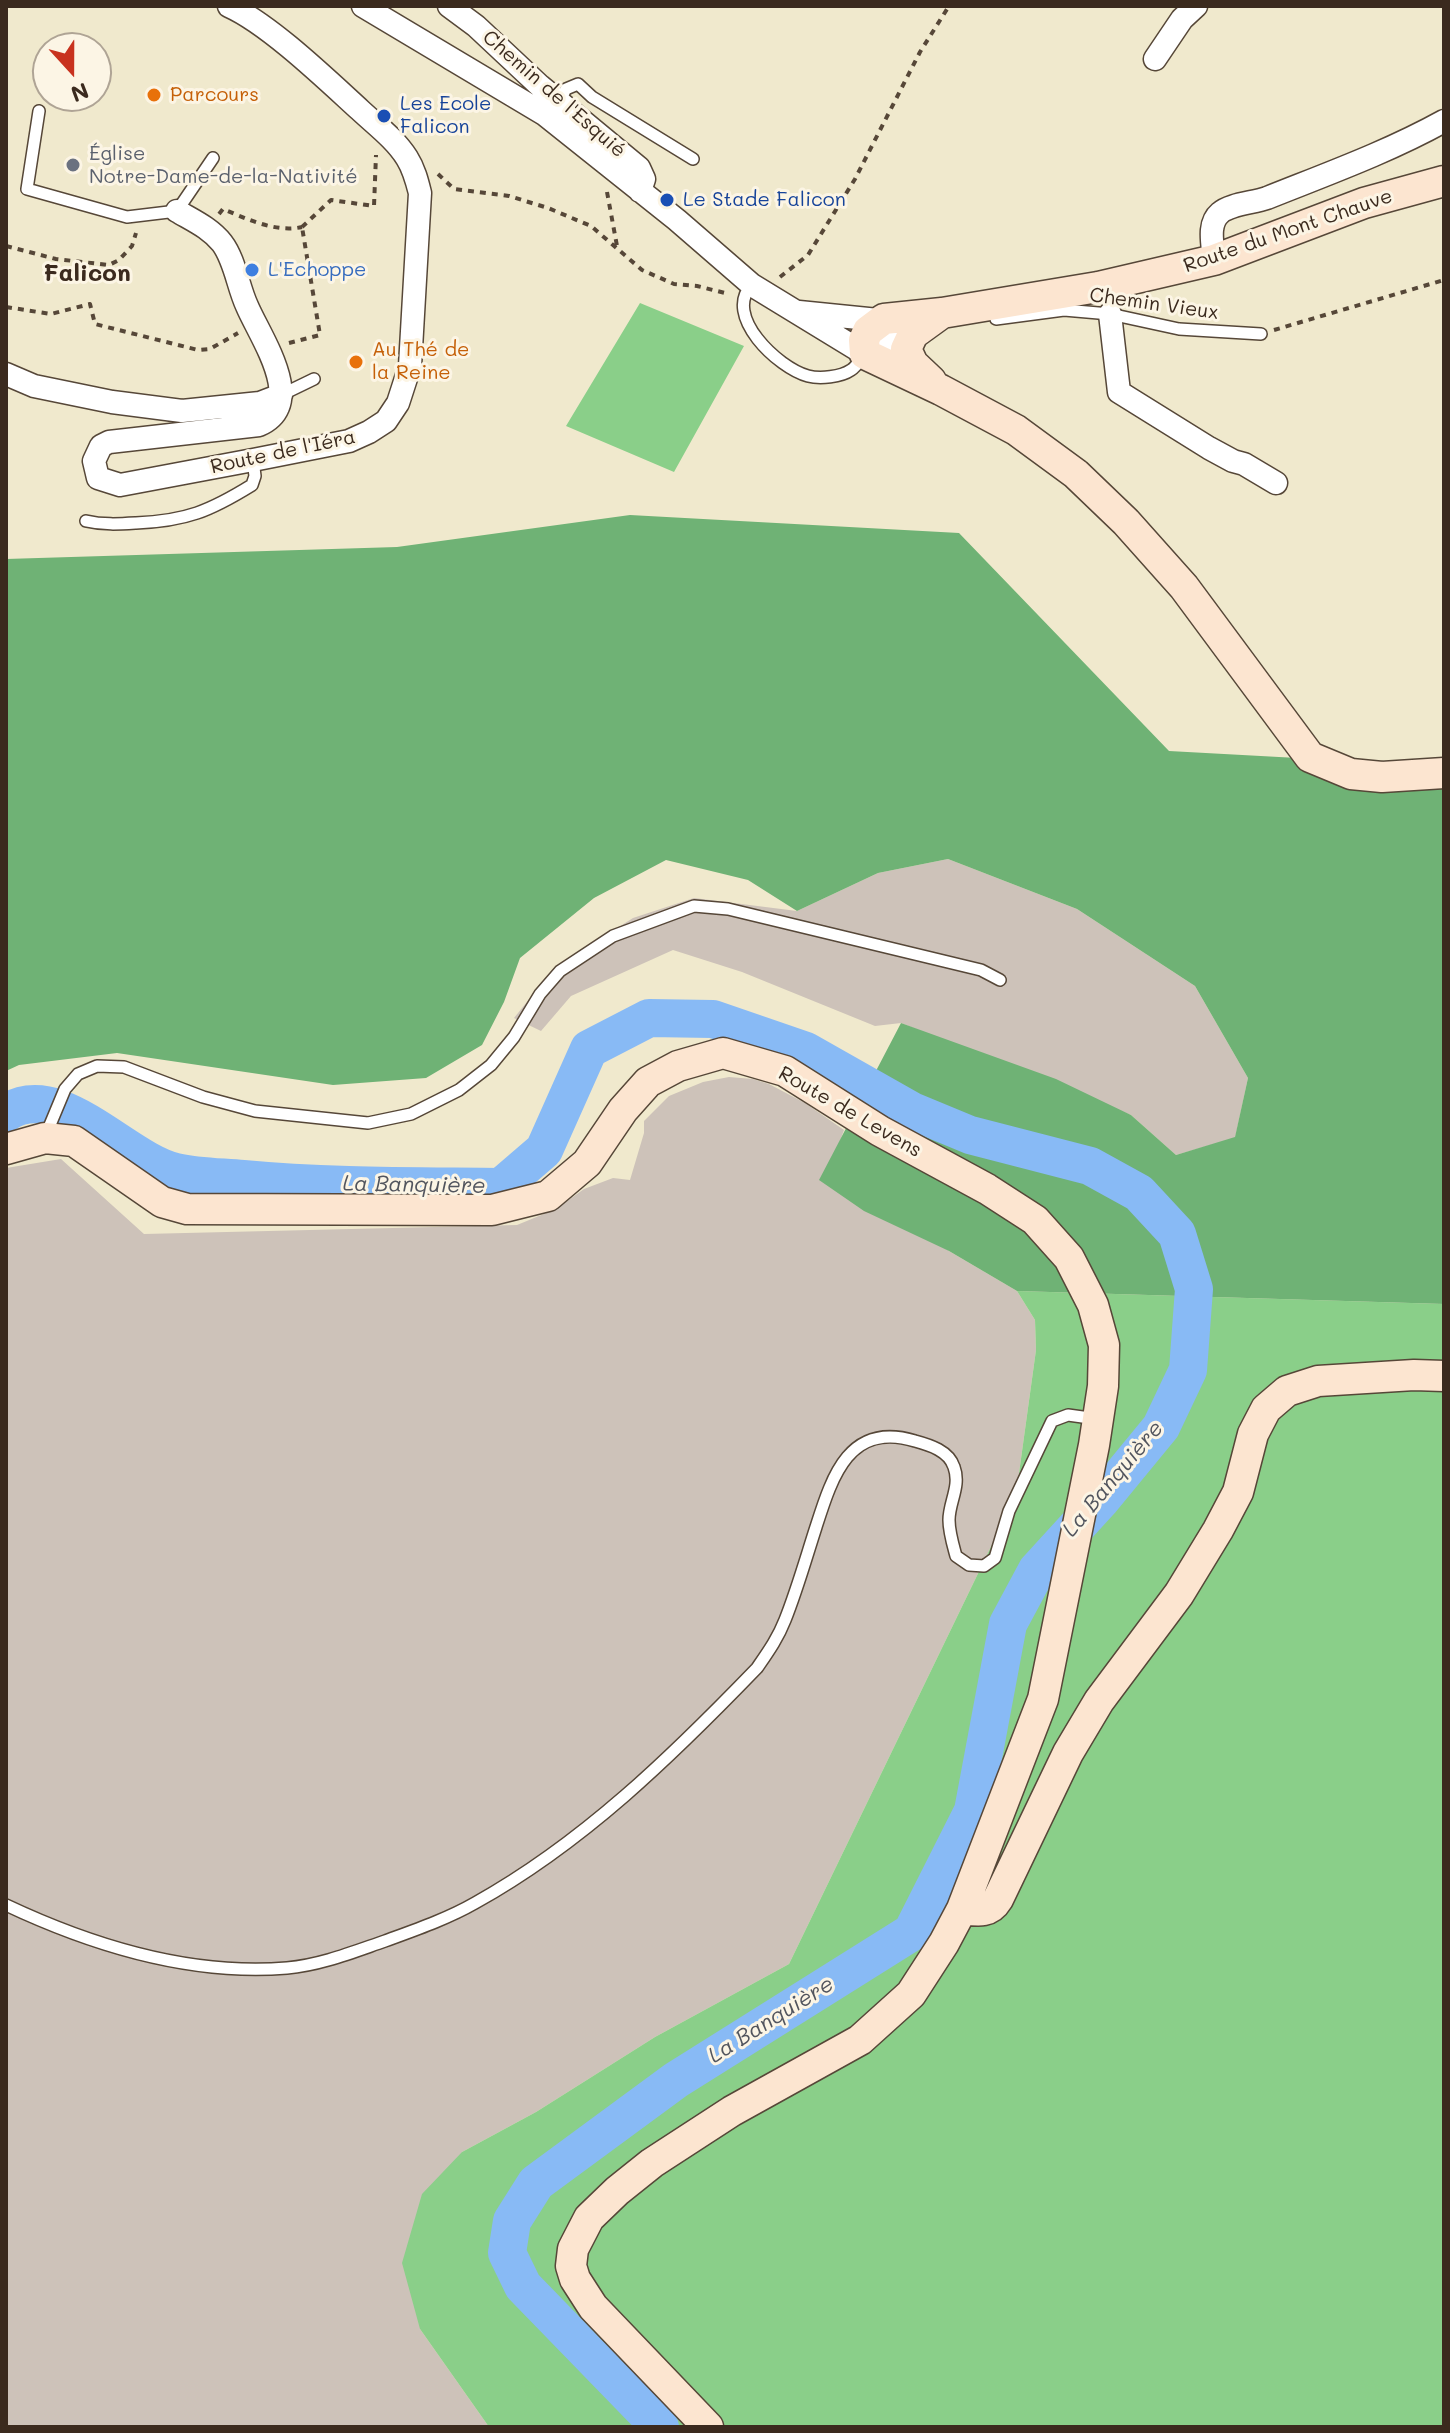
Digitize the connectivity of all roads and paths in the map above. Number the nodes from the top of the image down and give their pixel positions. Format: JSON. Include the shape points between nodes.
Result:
{"nodes":[{"id":1,"x":229,"y":6,"type":"edge"},
{"id":2,"x":363,"y":6,"type":"edge"},
{"id":3,"x":449,"y":6,"type":"edge"},
{"id":4,"x":949,"y":6,"type":"edge"},
{"id":5,"x":1196,"y":6,"type":"edge"},
{"id":6,"x":1155,"y":59,"type":"dead end"},
{"id":7,"x":559,"y":102,"type":"junction"},
{"id":8,"x":39,"y":112,"type":"edge"},
{"id":9,"x":1444,"y":121,"type":"edge"},
{"id":10,"x":383,"y":131,"type":"junction"},
{"id":11,"x":213,"y":158,"type":"dead end"},
{"id":12,"x":693,"y":159,"type":"dead end"},
{"id":13,"x":430,"y":163,"type":"dead end"},
{"id":14,"x":604,"y":179,"type":"dead end"},
{"id":15,"x":1444,"y":181,"type":"edge"},
{"id":16,"x":640,"y":191,"type":"junction"},
{"id":17,"x":177,"y":211,"type":"junction"},
{"id":18,"x":141,"y":215,"type":"junction"},
{"id":19,"x":302,"y":227,"type":"junction"},
{"id":20,"x":221,"y":243,"type":"junction"},
{"id":21,"x":6,"y":246,"type":"edge"},
{"id":22,"x":617,"y":249,"type":"junction"},
{"id":23,"x":1214,"y":260,"type":"junction"},
{"id":24,"x":777,"y":279,"type":"dead end"},
{"id":25,"x":1444,"y":280,"type":"edge"},
{"id":26,"x":748,"y":291,"type":"junction"},
{"id":27,"x":6,"y":307,"type":"edge"},
{"id":28,"x":794,"y":312,"type":"junction"},
{"id":29,"x":1110,"y":314,"type":"junction"},
{"id":30,"x":989,"y":320,"type":"dead end"},
{"id":31,"x":239,"y":332,"type":"dead end"},
{"id":32,"x":1261,"y":334,"type":"joint"},
{"id":33,"x":902,"y":335,"type":"junction"},
{"id":34,"x":268,"y":348,"type":"junction"},
{"id":35,"x":865,"y":354,"type":"junction"},
{"id":36,"x":6,"y":374,"type":"edge"},
{"id":37,"x":314,"y":379,"type":"dead end"},
{"id":38,"x":941,"y":390,"type":"junction"},
{"id":39,"x":281,"y":395,"type":"junction"},
{"id":40,"x":253,"y":460,"type":"junction"},
{"id":41,"x":1276,"y":483,"type":"dead end"},
{"id":42,"x":86,"y":521,"type":"dead end"},
{"id":43,"x":1444,"y":773,"type":"edge"},
{"id":44,"x":1000,"y":980,"type":"dead end"},
{"id":45,"x":47,"y":1132,"type":"junction"},
{"id":46,"x":6,"y":1149,"type":"edge"},
{"id":47,"x":1444,"y":1376,"type":"edge"},
{"id":48,"x":1096,"y":1432,"type":"junction"},
{"id":49,"x":6,"y":1905,"type":"edge"},
{"id":50,"x":962,"y":1909,"type":"junction"},
{"id":51,"x":708,"y":2427,"type":"edge"}],
"edges":[{"from":1,"to":10,"type":"street","name":"Route de l'Iéra","via":[[277,38]]},
{"from":2,"to":16,"type":"street","via":[[544,114]]},
{"from":3,"to":7,"type":"street","name":"Chemin de l'Esquié"},
{"from":4,"to":24,"type":"path","via":[[808,255]]},
{"from":5,"to":6,"type":"street"},
{"from":7,"to":12,"type":"lane","via":[[566,89],[578,84]]},
{"from":7,"to":16,"type":"street","name":"Chemin de l'Esquié","via":[[639,168],[644,179]]},
{"from":8,"to":18,"type":"lane","via":[[27,189],[127,217]]},
{"from":9,"to":23,"type":"street","via":[[1357,162],[1221,211],[1212,223]]},
{"from":10,"to":19,"type":"path","via":[[376,142],[374,206],[331,200]]},
{"from":10,"to":40,"type":"street","name":"Route de l'Iéra","via":[[408,159],[420,193],[405,387],[386,421],[369,432],[349,441]]},
{"from":11,"to":17,"type":"lane"},
{"from":13,"to":22,"type":"path","via":[[454,189],[509,196],[548,208],[591,226]]},
{"from":14,"to":22,"type":"path"},
{"from":15,"to":23,"type":"street","name":"Route du Mont Chauve","via":[[1364,203]]},
{"from":16,"to":26,"type":"street"},
{"from":17,"to":18,"type":"lane"},
{"from":17,"to":20,"type":"street","via":[[210,229]]},
{"from":18,"to":21,"type":"path","via":[[132,246],[109,265]]},
{"from":19,"to":20,"type":"path","via":[[261,224],[223,209],[219,213],[232,229]]},
{"from":19,"to":34,"type":"path","via":[[320,335]]},
{"from":20,"to":34,"type":"street"},
{"from":22,"to":26,"type":"path","via":[[642,270],[674,284]]},
{"from":23,"to":33,"type":"street","name":"Route du Mont Chauve","via":[[957,315]]},
{"from":25,"to":32,"type":"path"},
{"from":26,"to":28,"type":"street"},
{"from":26,"to":35,"type":"lane","via":[[744,317],[751,331],[783,362],[808,376],[852,370]]},
{"from":27,"to":31,"type":"path","via":[[51,314],[90,304],[95,324],[198,350]]},
{"from":28,"to":33,"type":"street"},
{"from":28,"to":35,"type":"street"},
{"from":29,"to":30,"type":"lane","name":"Chemin Vieux","via":[[1064,310]]},
{"from":29,"to":32,"type":"lane","name":"Chemin Vieux","via":[[1179,329]]},
{"from":29,"to":41,"type":"street","via":[[1119,392]]},
{"from":33,"to":35,"type":"street","via":[[868,331]]},
{"from":33,"to":38,"type":"street","via":[[913,364]]},
{"from":34,"to":39,"type":"street"},
{"from":35,"to":38,"type":"street"},
{"from":36,"to":39,"type":"street","via":[[34,386],[182,411],[260,403]]},
{"from":37,"to":39,"type":"lane"},
{"from":38,"to":43,"type":"street","via":[[1016,430],[1076,474],[1126,522],[1193,599],[1310,757],[1351,774]]},
{"from":39,"to":40,"type":"street","name":"Route de l'Iéra","via":[[274,416],[259,425],[109,442],[94,461],[98,478],[120,485]]},
{"from":40,"to":42,"type":"lane","via":[[252,485],[200,514],[170,521]]},
{"from":44,"to":45,"type":"lane","via":[[981,970],[728,909],[694,906],[613,936],[560,971],[491,1065],[459,1090],[411,1114],[368,1123],[255,1111],[124,1067],[97,1066],[78,1074],[65,1089]]},
{"from":45,"to":46,"type":"street","name":"Route de Levens"},
{"from":45,"to":48,"type":"street","name":"Route de Levens","via":[[74,1141],[162,1202],[187,1209],[492,1210],[548,1196],[587,1163],[648,1082],[678,1066],[723,1053],[785,1071],[1035,1220],[1069,1258],[1093,1305],[1104,1345]]},
{"from":47,"to":50,"type":"street","via":[[1318,1381],[1287,1391],[1266,1409],[1253,1434],[1238,1492],[1218,1530],[1179,1594],[1099,1701],[995,1904],[984,1911]]},
{"from":48,"to":49,"type":"lane","via":[[1068,1415],[1052,1421],[1009,1511],[995,1558],[984,1566],[969,1565],[956,1556],[948,1518],[956,1493],[951,1459],[900,1436],[860,1444],[837,1470],[785,1621],[757,1668],[636,1789],[520,1876],[417,1929],[316,1964],[223,1968],[120,1950]]},
{"from":48,"to":50,"type":"street","name":"Route de Levens","via":[[1043,1699]]},
{"from":50,"to":51,"type":"street","name":"Route de Levens","via":[[911,1994],[860,2040],[690,2136],[617,2191],[578,2235],[571,2266],[582,2291]]}]}
